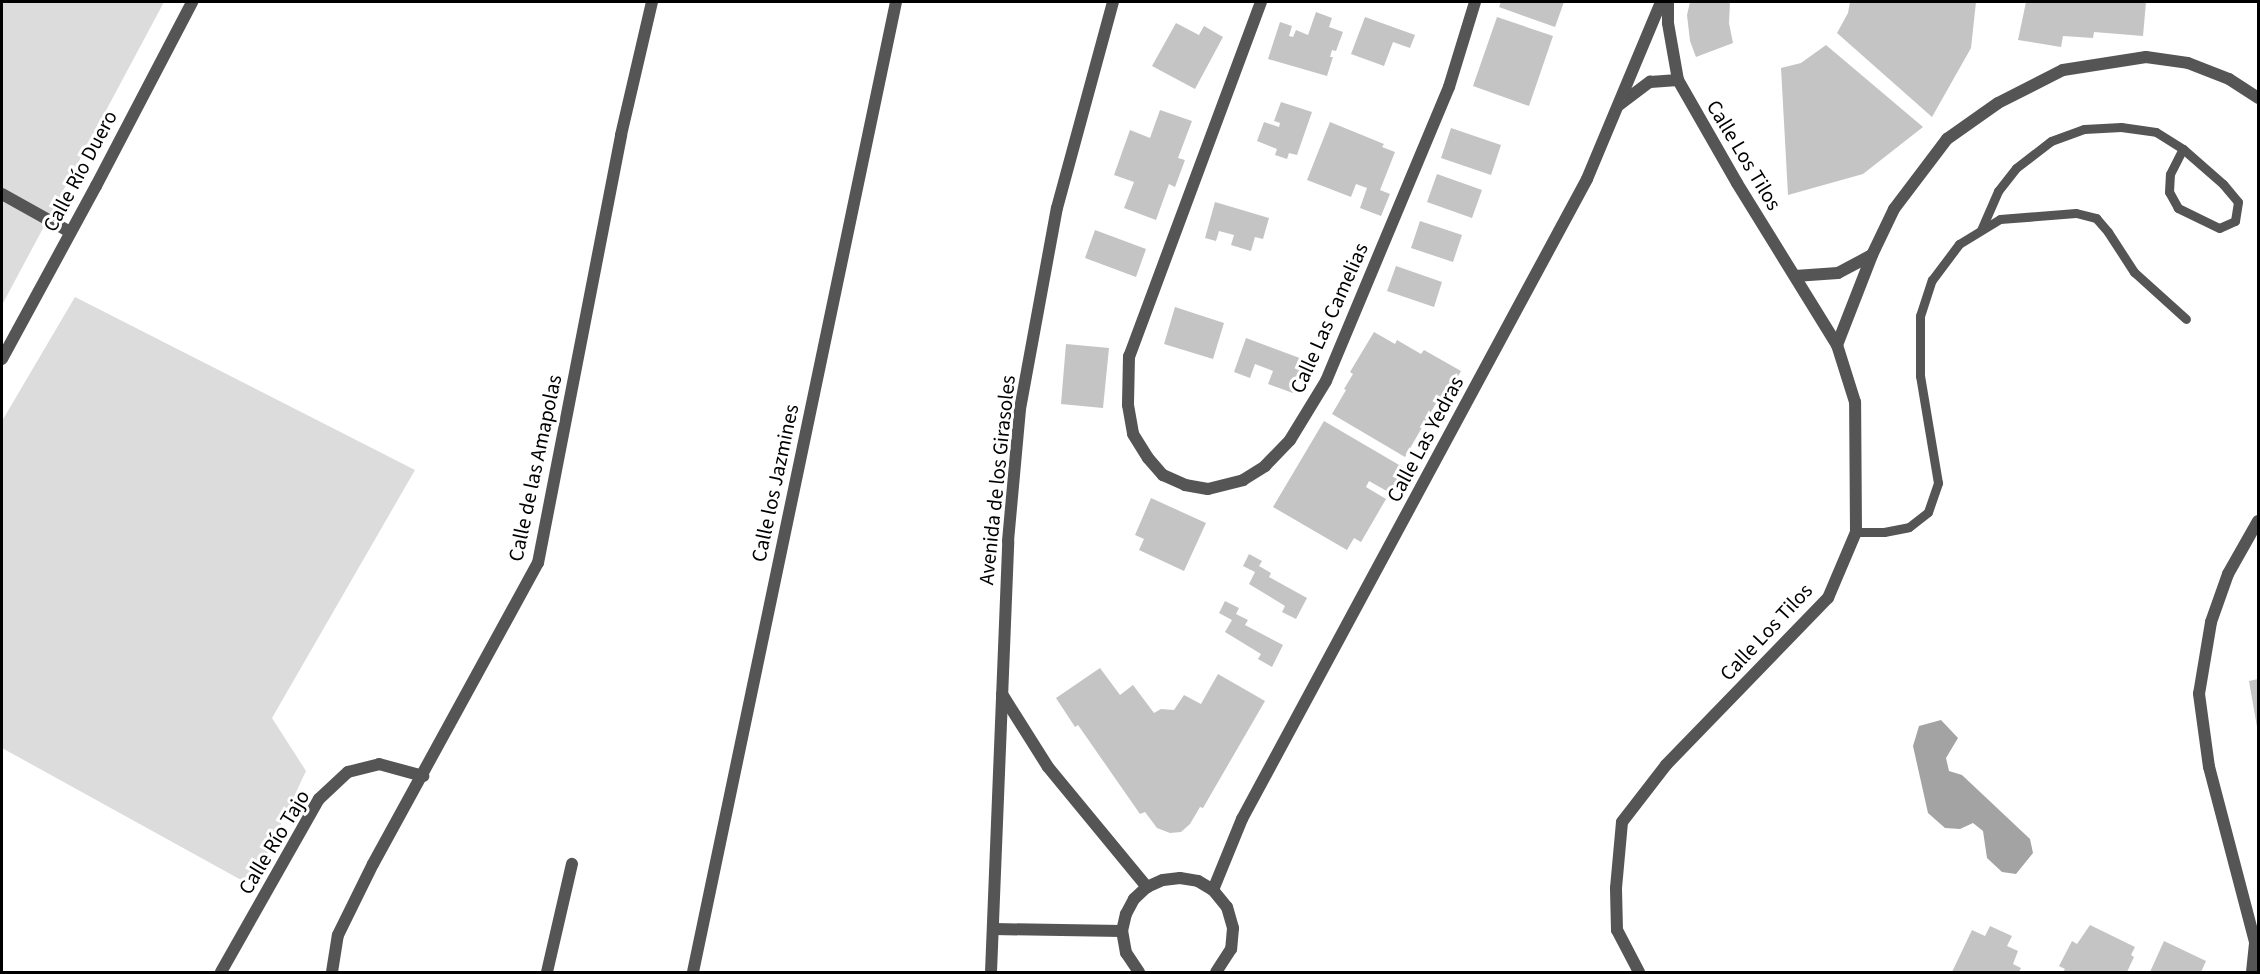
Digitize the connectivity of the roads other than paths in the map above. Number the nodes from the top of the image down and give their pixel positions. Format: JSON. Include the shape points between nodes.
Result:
{"nodes":[{"id":1,"x":192,"y":2,"type":"edge"},
{"id":2,"x":652,"y":2,"type":"edge"},
{"id":3,"x":896,"y":2,"type":"edge"},
{"id":4,"x":1113,"y":2,"type":"edge"},
{"id":5,"x":1261,"y":2,"type":"edge"},
{"id":6,"x":1475,"y":2,"type":"edge"},
{"id":7,"x":1661,"y":2,"type":"edge"},
{"id":8,"x":1668,"y":2,"type":"edge"},
{"id":9,"x":1678,"y":80,"type":"junction"},
{"id":10,"x":2259,"y":98,"type":"edge"},
{"id":11,"x":1618,"y":105,"type":"junction"},
{"id":12,"x":2183,"y":149,"type":"junction"},
{"id":13,"x":2,"y":194,"type":"edge"},
{"id":14,"x":1981,"y":231,"type":"junction"},
{"id":15,"x":70,"y":232,"type":"junction"},
{"id":16,"x":1872,"y":255,"type":"junction"},
{"id":17,"x":1795,"y":276,"type":"junction"},
{"id":18,"x":2186,"y":319,"type":"dead end"},
{"id":19,"x":1837,"y":345,"type":"junction"},
{"id":20,"x":2,"y":359,"type":"edge"},
{"id":21,"x":2259,"y":521,"type":"edge"},
{"id":22,"x":1856,"y":532,"type":"junction"},
{"id":23,"x":1001,"y":693,"type":"junction"},
{"id":24,"x":423,"y":776,"type":"junction"},
{"id":25,"x":572,"y":864,"type":"dead end"},
{"id":26,"x":1147,"y":887,"type":"junction"},
{"id":27,"x":1213,"y":890,"type":"junction"},
{"id":28,"x":994,"y":929,"type":"junction"},
{"id":29,"x":1122,"y":931,"type":"junction"},
{"id":30,"x":221,"y":972,"type":"edge"},
{"id":31,"x":332,"y":972,"type":"edge"},
{"id":32,"x":547,"y":972,"type":"edge"},
{"id":33,"x":693,"y":972,"type":"edge"},
{"id":34,"x":991,"y":972,"type":"edge"},
{"id":35,"x":1139,"y":972,"type":"edge"},
{"id":36,"x":1216,"y":972,"type":"edge"},
{"id":37,"x":1640,"y":972,"type":"edge"},
{"id":38,"x":2252,"y":972,"type":"edge"}],
"edges":[{"from":1,"to":15,"type":"street","name":"Calle Río Duero"},
{"from":2,"to":24,"type":"street","name":"Calle de las Amapolas","via":[[621,135],[538,563]]},
{"from":3,"to":33,"type":"street","name":"Calle los Jazmines"},
{"from":4,"to":23,"type":"street","name":"Avenida de los Girasoles","via":[[1058,208],[1020,409],[1008,541]]},
{"from":5,"to":6,"type":"street","name":"Calle Las Camelias","via":[[1129,357],[1132,434],[1163,475],[1185,485],[1208,489],[1243,480],[1265,466],[1290,440],[1326,381],[1449,87]]},
{"from":7,"to":11,"type":"street","name":"Calle Las Yedras"},
{"from":8,"to":9,"type":"street","name":"Calle Los Tilos"},
{"from":9,"to":11,"type":"street","via":[[1650,82]]},
{"from":9,"to":17,"type":"street","name":"Calle Los Tilos"},
{"from":10,"to":16,"type":"street","via":[[2229,79],[2188,63],[2146,57],[2063,70],[1998,103],[1947,139],[1894,209]]},
{"from":11,"to":27,"type":"street","name":"Calle Las Yedras","via":[[1587,179],[1242,819]]},
{"from":12,"to":12,"type":"lane","via":[[2170,174],[2169,192],[2178,208],[2219,228],[2235,221],[2238,202]]},
{"from":12,"to":14,"type":"lane","via":[[2156,132],[2121,127],[2084,129],[2050,141],[2016,168],[1998,191]]},
{"from":13,"to":15,"type":"street"},
{"from":14,"to":18,"type":"lane","via":[[2000,219],[2076,213],[2096,218],[2134,272]]},
{"from":14,"to":22,"type":"lane","via":[[1959,244],[1932,280],[1920,316],[1920,375],[1938,483],[1928,512],[1909,527]]},
{"from":15,"to":20,"type":"street","name":"Calle Río Duero"},
{"from":16,"to":17,"type":"street","via":[[1838,273]]},
{"from":16,"to":19,"type":"street"},
{"from":17,"to":19,"type":"street","name":"Calle Los Tilos"},
{"from":19,"to":22,"type":"street","name":"Calle Los Tilos","via":[[1855,402]]},
{"from":21,"to":38,"type":"street","via":[[2228,574],[2214,612],[2199,694],[2209,767],[2255,942]]},
{"from":22,"to":37,"type":"street","name":"Calle Los Tilos","via":[[1828,598],[1666,765],[1622,822],[1617,930]]},
{"from":23,"to":26,"type":"street","via":[[1048,767]]},
{"from":23,"to":28,"type":"street","name":"Avenida de los Girasoles"},
{"from":24,"to":30,"type":"street","name":"Calle Río Tajo","via":[[379,764],[348,772],[319,799]]},
{"from":24,"to":31,"type":"street","name":"Calle de las Amapolas","via":[[338,935]]},
{"from":25,"to":32,"type":"street"},
{"from":26,"to":27,"type":"street","via":[[1180,878],[1198,881]]},
{"from":26,"to":29,"type":"street","via":[[1134,899]]},
{"from":27,"to":36,"type":"street","via":[[1227,907],[1233,928],[1231,949]]},
{"from":28,"to":29,"type":"street"},
{"from":28,"to":34,"type":"street","name":"Avenida de los Girasoles"},
{"from":29,"to":35,"type":"street","via":[[1126,953]]}]}
